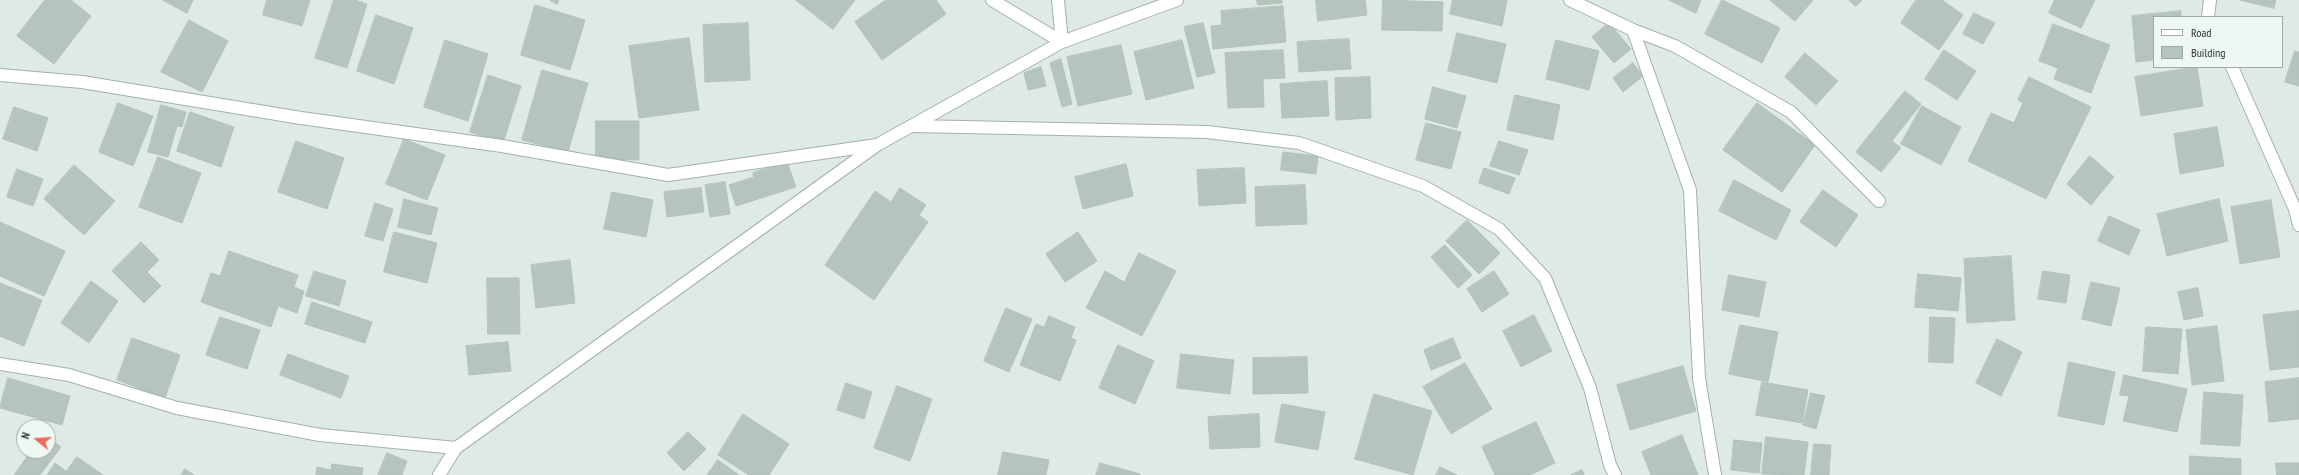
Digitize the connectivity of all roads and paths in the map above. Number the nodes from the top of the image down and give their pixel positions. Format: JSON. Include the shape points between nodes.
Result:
{"nodes":[{"id":1,"x":992,"y":0,"type":"edge"},
{"id":2,"x":1058,"y":0,"type":"edge"},
{"id":3,"x":1177,"y":0,"type":"edge"},
{"id":4,"x":1570,"y":0,"type":"edge"},
{"id":5,"x":2210,"y":0,"type":"edge"},
{"id":6,"x":2208,"y":16,"type":"edge"},
{"id":7,"x":1632,"y":30,"type":"junction"},
{"id":8,"x":1062,"y":42,"type":"junction"},
{"id":9,"x":2232,"y":68,"type":"edge"},
{"id":10,"x":0,"y":75,"type":"edge"},
{"id":11,"x":912,"y":126,"type":"junction"},
{"id":12,"x":877,"y":145,"type":"junction"},
{"id":13,"x":1879,"y":201,"type":"dead end"},
{"id":14,"x":2299,"y":226,"type":"edge"},
{"id":15,"x":0,"y":364,"type":"edge"},
{"id":16,"x":456,"y":448,"type":"junction"},
{"id":17,"x":439,"y":475,"type":"edge"},
{"id":18,"x":1615,"y":475,"type":"edge"},
{"id":19,"x":1715,"y":475,"type":"edge"}],
"edges":[{"from":1,"to":8,"type":"street"},
{"from":2,"to":8,"type":"street"},
{"from":3,"to":8,"type":"street"},
{"from":4,"to":7,"type":"street"},
{"from":5,"to":6,"type":"street"},
{"from":7,"to":13,"type":"street","via":[[1675,46],[1791,112]]},
{"from":7,"to":19,"type":"street","via":[[1690,190],[1699,378]]},
{"from":8,"to":11,"type":"street"},
{"from":9,"to":14,"type":"street","via":[[2295,209]]},
{"from":10,"to":12,"type":"street","via":[[82,82],[301,118],[502,146],[668,175]]},
{"from":11,"to":12,"type":"street"},
{"from":11,"to":18,"type":"street","via":[[1207,132],[1299,142],[1423,186],[1499,229],[1545,278],[1590,388],[1610,465]]},
{"from":12,"to":16,"type":"street"},
{"from":15,"to":16,"type":"street","via":[[69,375],[177,408],[320,435]]},
{"from":16,"to":17,"type":"street"}]}
